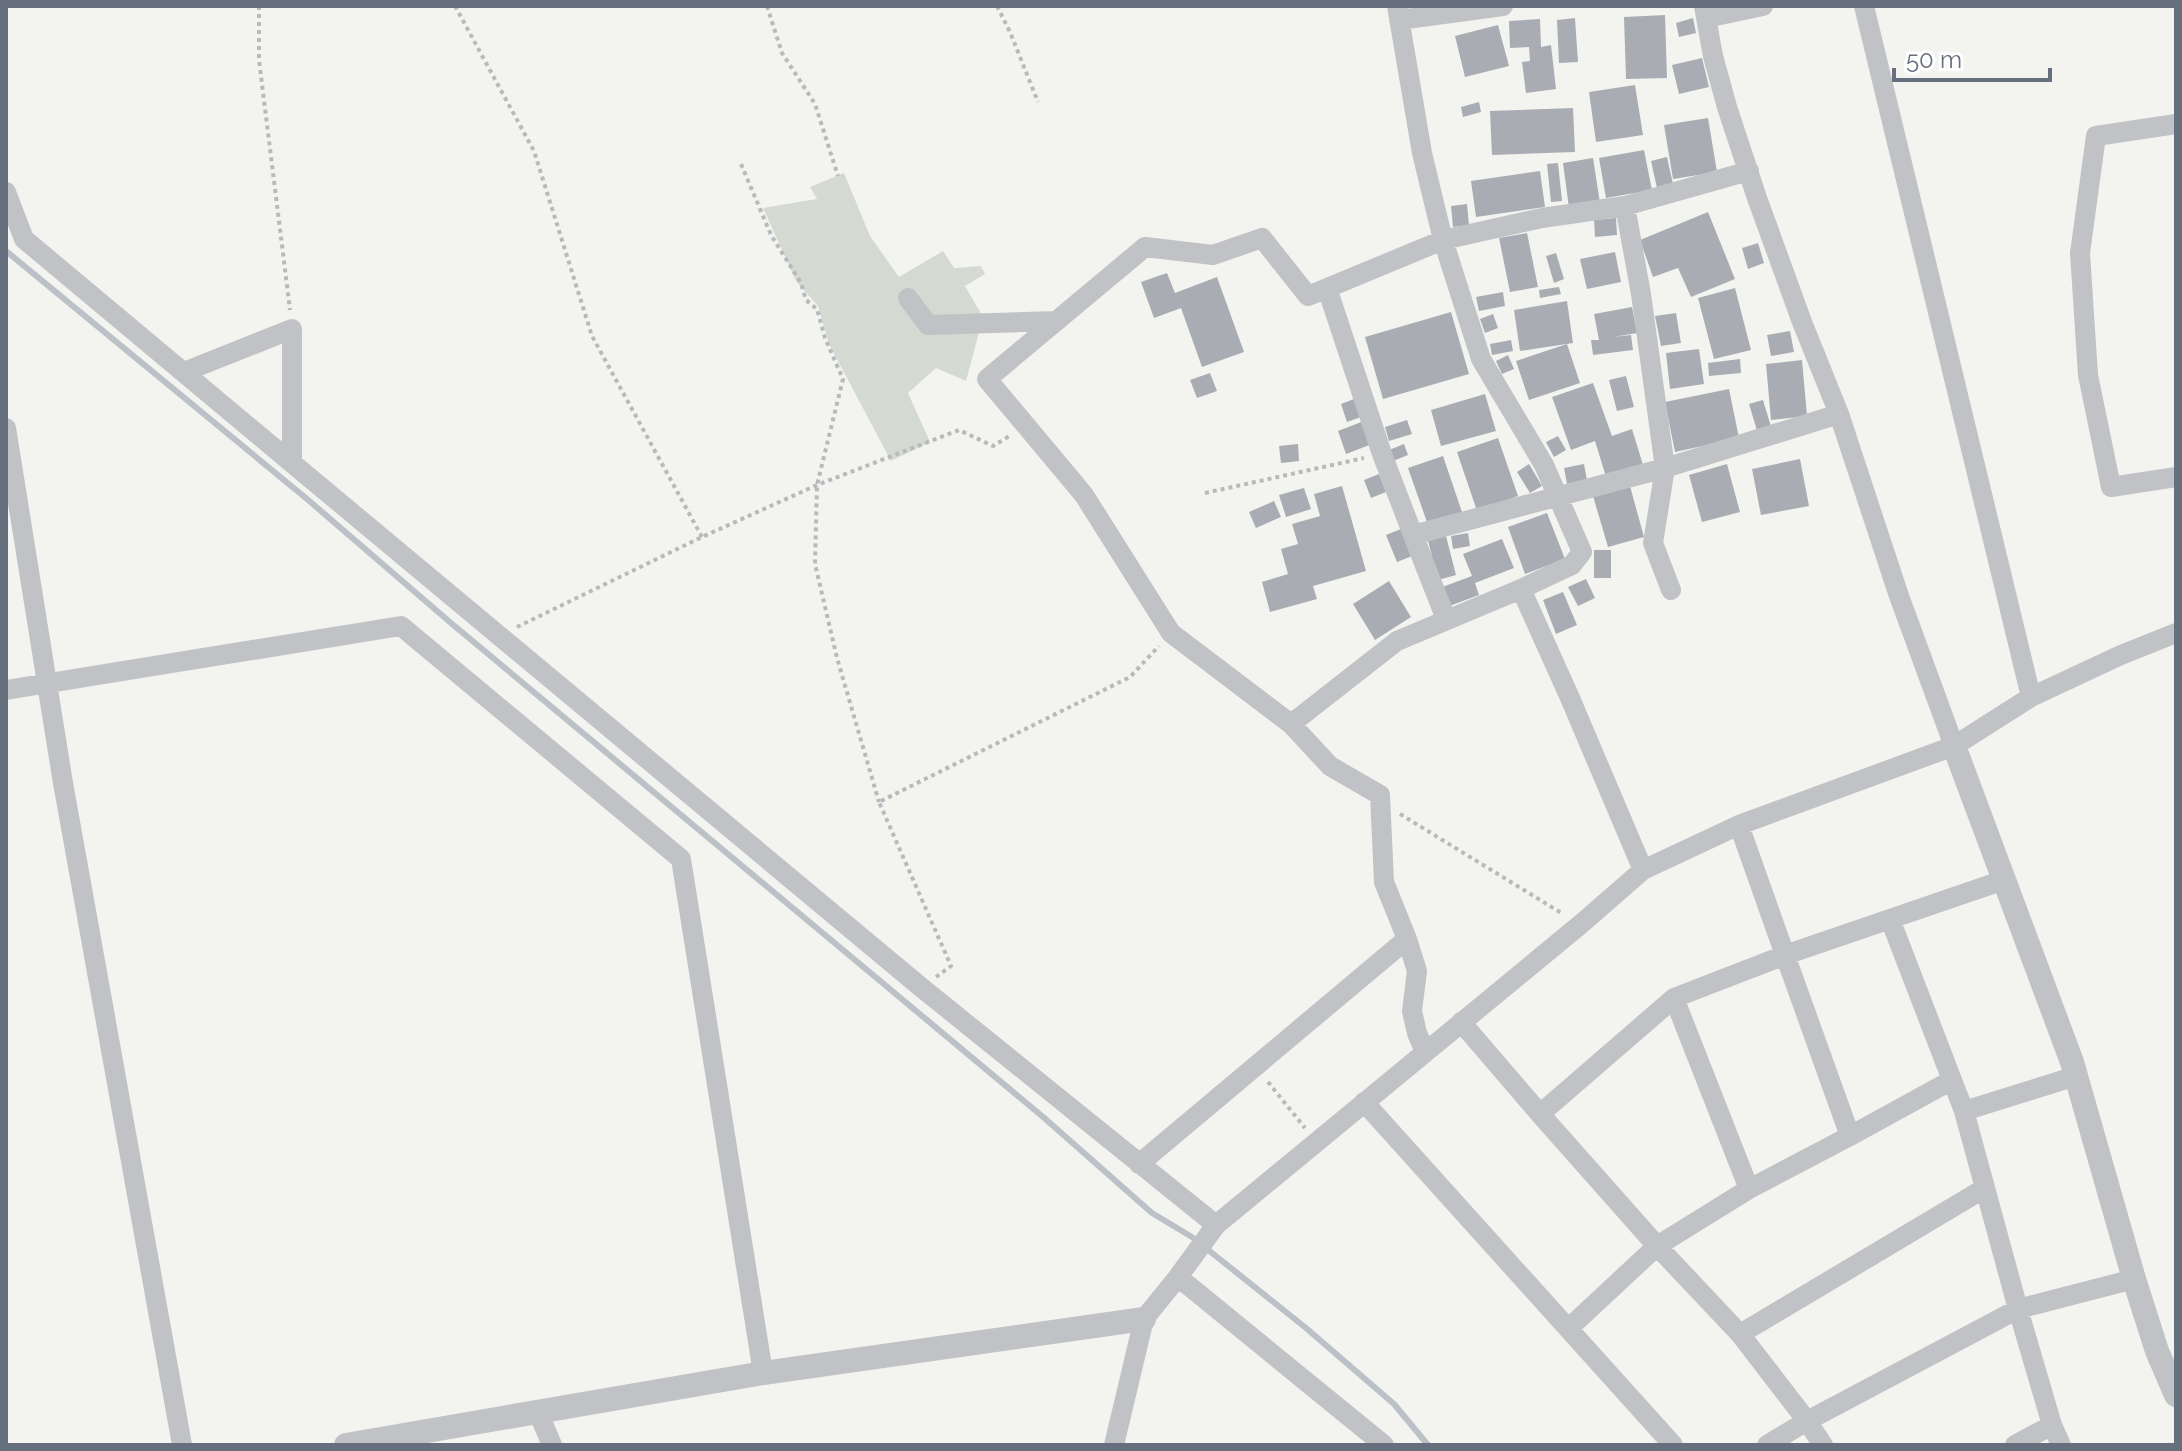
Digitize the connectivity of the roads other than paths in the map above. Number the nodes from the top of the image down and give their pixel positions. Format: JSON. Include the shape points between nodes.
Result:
{"nodes":[{"id":1,"x":1503,"y":6,"type":"edge"},
{"id":2,"x":1763,"y":6,"type":"edge"},
{"id":3,"x":1864,"y":6,"type":"edge"},
{"id":4,"x":1705,"y":12,"type":"edge"},
{"id":5,"x":1398,"y":13,"type":"edge"},
{"id":6,"x":2176,"y":124,"type":"edge"},
{"id":7,"x":1749,"y":171,"type":"junction"},
{"id":8,"x":6,"y":192,"type":"edge"},
{"id":9,"x":1625,"y":206,"type":"junction"},
{"id":10,"x":1443,"y":240,"type":"junction"},
{"id":11,"x":1327,"y":288,"type":"junction"},
{"id":12,"x":908,"y":298,"type":"dead end"},
{"id":13,"x":1057,"y":321,"type":"junction"},
{"id":14,"x":184,"y":372,"type":"junction"},
{"id":15,"x":1839,"y":414,"type":"junction"},
{"id":16,"x":6,"y":428,"type":"edge"},
{"id":17,"x":292,"y":463,"type":"junction"},
{"id":18,"x":1665,"y":468,"type":"junction"},
{"id":19,"x":2176,"y":477,"type":"edge"},
{"id":20,"x":1559,"y":496,"type":"junction"},
{"id":21,"x":1413,"y":535,"type":"junction"},
{"id":22,"x":1521,"y":589,"type":"junction"},
{"id":23,"x":1671,"y":590,"type":"dead end"},
{"id":24,"x":1446,"y":619,"type":"junction"},
{"id":25,"x":2176,"y":633,"type":"edge"},
{"id":26,"x":48,"y":683,"type":"junction"},
{"id":27,"x":6,"y":690,"type":"edge"},
{"id":28,"x":2031,"y":697,"type":"junction"},
{"id":29,"x":1291,"y":724,"type":"junction"},
{"id":30,"x":1954,"y":746,"type":"junction"},
{"id":31,"x":1739,"y":825,"type":"junction"},
{"id":32,"x":1643,"y":870,"type":"junction"},
{"id":33,"x":2004,"y":880,"type":"junction"},
{"id":34,"x":1890,"y":919,"type":"junction"},
{"id":35,"x":1407,"y":939,"type":"junction"},
{"id":36,"x":1785,"y":955,"type":"junction"},
{"id":37,"x":1674,"y":998,"type":"junction"},
{"id":38,"x":1461,"y":1022,"type":"junction"},
{"id":39,"x":1425,"y":1052,"type":"junction"},
{"id":40,"x":2076,"y":1076,"type":"junction"},
{"id":41,"x":1952,"y":1080,"type":"junction"},
{"id":42,"x":1364,"y":1102,"type":"junction"},
{"id":43,"x":1964,"y":1111,"type":"junction"},
{"id":44,"x":1540,"y":1114,"type":"junction"},
{"id":45,"x":1850,"y":1136,"type":"junction"},
{"id":46,"x":1139,"y":1164,"type":"junction"},
{"id":47,"x":1985,"y":1188,"type":"junction"},
{"id":48,"x":1749,"y":1189,"type":"junction"},
{"id":49,"x":1216,"y":1225,"type":"junction"},
{"id":50,"x":1657,"y":1246,"type":"junction"},
{"id":51,"x":1178,"y":1277,"type":"junction"},
{"id":52,"x":2134,"y":1279,"type":"junction"},
{"id":53,"x":2018,"y":1309,"type":"junction"},
{"id":54,"x":1144,"y":1319,"type":"junction"},
{"id":55,"x":1569,"y":1328,"type":"junction"},
{"id":56,"x":1740,"y":1334,"type":"junction"},
{"id":57,"x":763,"y":1373,"type":"junction"},
{"id":58,"x":2176,"y":1395,"type":"edge"},
{"id":59,"x":538,"y":1412,"type":"junction"},
{"id":60,"x":1807,"y":1421,"type":"junction"},
{"id":61,"x":2052,"y":1425,"type":"junction"},
{"id":62,"x":182,"y":1445,"type":"edge"},
{"id":63,"x":346,"y":1445,"type":"edge"},
{"id":64,"x":552,"y":1445,"type":"edge"},
{"id":65,"x":1114,"y":1445,"type":"edge"},
{"id":66,"x":1384,"y":1445,"type":"edge"},
{"id":67,"x":1673,"y":1445,"type":"edge"},
{"id":68,"x":1767,"y":1445,"type":"edge"},
{"id":69,"x":1823,"y":1445,"type":"edge"},
{"id":70,"x":2015,"y":1445,"type":"edge"},
{"id":71,"x":2061,"y":1445,"type":"edge"}],
"edges":[{"from":1,"to":5,"type":"street"},
{"from":2,"to":4,"type":"street"},
{"from":3,"to":28,"type":"street"},
{"from":4,"to":7,"type":"street","via":[[1727,107]]},
{"from":5,"to":10,"type":"street"},
{"from":6,"to":19,"type":"street","via":[[2096,136],[2080,253],[2088,375],[2111,487]]},
{"from":7,"to":9,"type":"street"},
{"from":7,"to":15,"type":"street"},
{"from":8,"to":14,"type":"street","via":[[24,239]]},
{"from":9,"to":10,"type":"street"},
{"from":9,"to":18,"type":"street"},
{"from":10,"to":11,"type":"street"},
{"from":10,"to":20,"type":"street","via":[[1481,359]]},
{"from":11,"to":13,"type":"street","via":[[1308,296],[1262,238],[1213,255],[1145,247]]},
{"from":11,"to":21,"type":"street"},
{"from":12,"to":13,"type":"street","via":[[928,325]]},
{"from":13,"to":29,"type":"street","via":[[987,379],[1084,495],[1171,633]]},
{"from":14,"to":17,"type":"street"},
{"from":14,"to":17,"type":"street","via":[[292,329]]},
{"from":15,"to":18,"type":"street"},
{"from":15,"to":30,"type":"street"},
{"from":16,"to":26,"type":"street"},
{"from":17,"to":46,"type":"street"},
{"from":18,"to":20,"type":"street"},
{"from":18,"to":23,"type":"street","via":[[1653,543]]},
{"from":20,"to":21,"type":"street"},
{"from":20,"to":22,"type":"street","via":[[1582,552],[1572,565]]},
{"from":21,"to":24,"type":"street"},
{"from":22,"to":24,"type":"street"},
{"from":22,"to":32,"type":"street"},
{"from":24,"to":29,"type":"street","via":[[1397,641]]},
{"from":25,"to":28,"type":"street"},
{"from":26,"to":27,"type":"street"},
{"from":26,"to":57,"type":"street","via":[[401,626],[681,859]]},
{"from":26,"to":62,"type":"street"},
{"from":28,"to":30,"type":"street"},
{"from":29,"to":35,"type":"street","via":[[1330,766],[1380,795],[1384,882]]},
{"from":30,"to":31,"type":"street"},
{"from":30,"to":33,"type":"street"},
{"from":31,"to":32,"type":"street"},
{"from":31,"to":36,"type":"street"},
{"from":32,"to":38,"type":"street"},
{"from":33,"to":34,"type":"street"},
{"from":33,"to":40,"type":"street"},
{"from":34,"to":36,"type":"street"},
{"from":34,"to":41,"type":"street"},
{"from":35,"to":39,"type":"street","via":[[1417,971],[1412,1011]]},
{"from":35,"to":46,"type":"street"},
{"from":36,"to":37,"type":"street"},
{"from":36,"to":45,"type":"street"},
{"from":37,"to":44,"type":"street"},
{"from":37,"to":48,"type":"street"},
{"from":38,"to":39,"type":"street"},
{"from":38,"to":44,"type":"street"},
{"from":39,"to":42,"type":"street"},
{"from":40,"to":43,"type":"street"},
{"from":40,"to":52,"type":"street"},
{"from":41,"to":43,"type":"street"},
{"from":41,"to":45,"type":"street"},
{"from":42,"to":49,"type":"street"},
{"from":42,"to":55,"type":"street"},
{"from":43,"to":47,"type":"street"},
{"from":44,"to":50,"type":"street"},
{"from":45,"to":48,"type":"street"},
{"from":46,"to":49,"type":"street"},
{"from":47,"to":53,"type":"street"},
{"from":47,"to":56,"type":"street"},
{"from":48,"to":50,"type":"street"},
{"from":49,"to":51,"type":"street"},
{"from":50,"to":55,"type":"street"},
{"from":50,"to":56,"type":"street"},
{"from":51,"to":54,"type":"street"},
{"from":51,"to":66,"type":"street"},
{"from":52,"to":53,"type":"street"},
{"from":52,"to":58,"type":"street"},
{"from":53,"to":60,"type":"street"},
{"from":53,"to":61,"type":"street"},
{"from":54,"to":57,"type":"street"},
{"from":54,"to":65,"type":"street"},
{"from":55,"to":67,"type":"street"},
{"from":56,"to":60,"type":"street"},
{"from":57,"to":59,"type":"street"},
{"from":59,"to":63,"type":"street"},
{"from":59,"to":64,"type":"street"},
{"from":60,"to":68,"type":"street"},
{"from":60,"to":69,"type":"street"},
{"from":61,"to":70,"type":"street"},
{"from":61,"to":71,"type":"street"}]}
